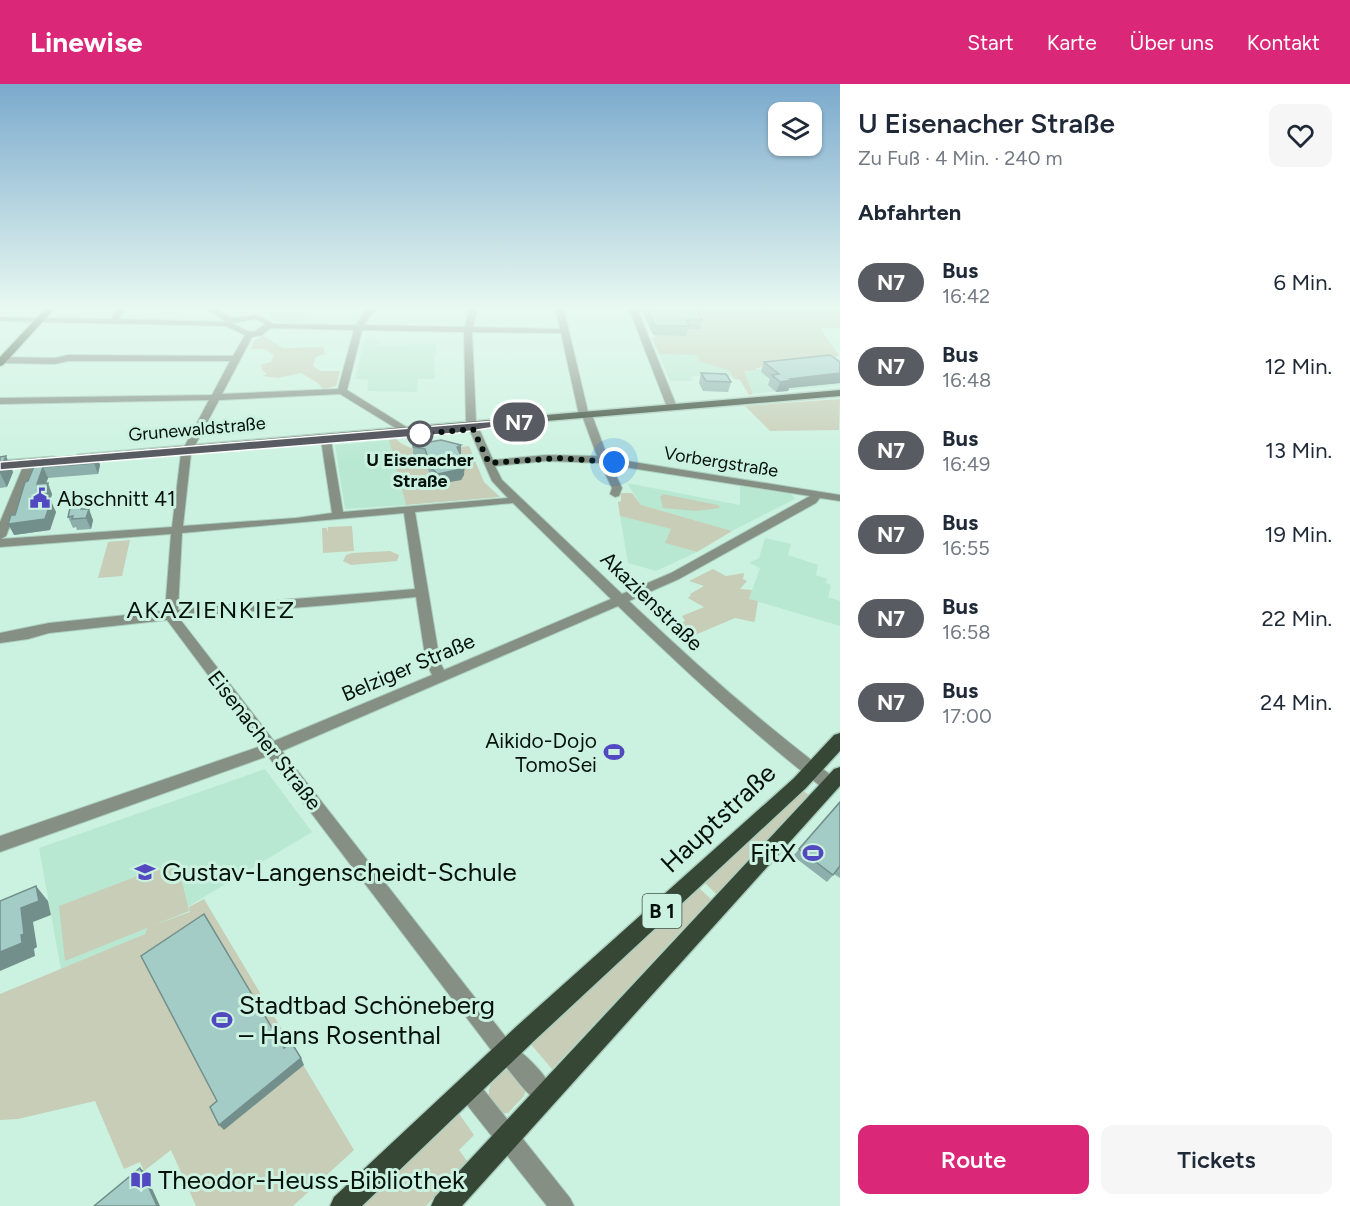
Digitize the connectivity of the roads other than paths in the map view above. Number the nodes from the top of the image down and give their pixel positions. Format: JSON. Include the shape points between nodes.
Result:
{"nodes":[{"id":1,"x":20,"y":358,"type":"edge"},
{"id":2,"x":63,"y":358,"type":"edge"},
{"id":3,"x":125,"y":358,"type":"edge"},
{"id":4,"x":351,"y":358,"type":"edge"},
{"id":5,"x":469,"y":358,"type":"edge"},
{"id":6,"x":572,"y":358,"type":"edge"},
{"id":7,"x":653,"y":358,"type":"edge"},
{"id":8,"x":234,"y":359,"type":"joint"},
{"id":9,"x":342,"y":391,"type":"junction"},
{"id":10,"x":837,"y":394,"type":"edge"},
{"id":11,"x":214,"y":398,"type":"junction"},
{"id":12,"x":0,"y":401,"type":"edge"},
{"id":13,"x":672,"y":407,"type":"junction"},
{"id":14,"x":585,"y":415,"type":"junction"},
{"id":15,"x":389,"y":422,"type":"junction"},
{"id":16,"x":472,"y":426,"type":"junction"},
{"id":17,"x":405,"y":430,"type":"junction"},
{"id":18,"x":434,"y":430,"type":"junction"},
{"id":19,"x":382,"y":432,"type":"junction"},
{"id":20,"x":326,"y":440,"type":"junction"},
{"id":21,"x":187,"y":450,"type":"junction"},
{"id":22,"x":604,"y":460,"type":"junction"},
{"id":23,"x":29,"y":463,"type":"junction"},
{"id":24,"x":489,"y":463,"type":"junction"},
{"id":25,"x":0,"y":466,"type":"edge"},
{"id":26,"x":615,"y":494,"type":"dead end"},
{"id":27,"x":817,"y":495,"type":"junction"},
{"id":28,"x":840,"y":498,"type":"edge"},
{"id":29,"x":515,"y":499,"type":"junction"},
{"id":30,"x":410,"y":509,"type":"junction"},
{"id":31,"x":338,"y":515,"type":"junction"},
{"id":32,"x":177,"y":531,"type":"junction"},
{"id":33,"x":0,"y":536,"type":"edge"},
{"id":34,"x":0,"y":543,"type":"edge"},
{"id":35,"x":423,"y":592,"type":"junction"},
{"id":36,"x":620,"y":599,"type":"junction"},
{"id":37,"x":171,"y":615,"type":"junction"},
{"id":38,"x":0,"y":638,"type":"edge"},
{"id":39,"x":440,"y":677,"type":"junction"},
{"id":40,"x":840,"y":740,"type":"edge"},
{"id":41,"x":272,"y":749,"type":"junction"},
{"id":42,"x":827,"y":776,"type":"edge"},
{"id":43,"x":0,"y":844,"type":"edge"},
{"id":44,"x":505,"y":1052,"type":"junction"},
{"id":45,"x":468,"y":1088,"type":"junction"},
{"id":46,"x":544,"y":1095,"type":"junction"},
{"id":47,"x":506,"y":1136,"type":"junction"},
{"id":48,"x":343,"y":1206,"type":"edge"},
{"id":49,"x":444,"y":1206,"type":"edge"},
{"id":50,"x":562,"y":1206,"type":"edge"}],
"edges":[{"from":1,"to":2,"type":"street"},
{"from":3,"to":8,"type":"street"},
{"from":4,"to":9,"type":"street"},
{"from":5,"to":16,"type":"street"},
{"from":6,"to":14,"type":"street"},
{"from":7,"to":13,"type":"street"},
{"from":8,"to":11,"type":"street"},
{"from":9,"to":11,"type":"street"},
{"from":9,"to":15,"type":"street"},
{"from":10,"to":13,"type":"main road","name":"Grunewaldstraße"},
{"from":11,"to":12,"type":"street"},
{"from":11,"to":21,"type":"street"},
{"from":13,"to":14,"type":"main road","name":"Grunewaldstraße"},
{"from":14,"to":16,"type":"main road","name":"Grunewaldstraße"},
{"from":14,"to":22,"type":"street"},
{"from":15,"to":17,"type":"street"},
{"from":15,"to":19,"type":"street"},
{"from":16,"to":18,"type":"main road","name":"Grunewaldstraße"},
{"from":16,"to":24,"type":"street","name":"Akazienstraße"},
{"from":17,"to":18,"type":"main road","name":"Grunewaldstraße"},
{"from":17,"to":19,"type":"main road","name":"Grunewaldstraße"},
{"from":18,"to":20,"type":"main road","name":"Grunewaldstraße"},
{"from":19,"to":21,"type":"main road","name":"Grunewaldstraße"},
{"from":20,"to":21,"type":"main road","name":"Grunewaldstraße"},
{"from":20,"to":31,"type":"street"},
{"from":21,"to":23,"type":"main road","name":"Grunewaldstraße"},
{"from":21,"to":32,"type":"street"},
{"from":22,"to":24,"type":"street","name":"Vorbergstraße","via":[[558,458]]},
{"from":22,"to":26,"type":"street","via":[[617,488]]},
{"from":22,"to":27,"type":"street","name":"Vorbergstraße"},
{"from":23,"to":25,"type":"main road","name":"Grunewaldstraße"},
{"from":23,"to":33,"type":"street"},
{"from":24,"to":29,"type":"street","name":"Akazienstraße","via":[[497,481]]},
{"from":27,"to":28,"type":"street","name":"Vorbergstraße"},
{"from":27,"to":36,"type":"street","name":"Belziger Straße","via":[[708,560]]},
{"from":29,"to":30,"type":"street"},
{"from":29,"to":36,"type":"street","name":"Akazienstraße"},
{"from":30,"to":31,"type":"street"},
{"from":30,"to":35,"type":"street"},
{"from":31,"to":32,"type":"street"},
{"from":32,"to":34,"type":"street"},
{"from":32,"to":37,"type":"street"},
{"from":35,"to":37,"type":"street"},
{"from":35,"to":39,"type":"street","via":[[433,662]]},
{"from":36,"to":39,"type":"street","name":"Belziger Straße"},
{"from":36,"to":42,"type":"street","name":"Akazienstraße","via":[[711,686]]},
{"from":37,"to":38,"type":"street","via":[[49,628]]},
{"from":37,"to":41,"type":"street","name":"Eisenacher Straße"},
{"from":39,"to":41,"type":"street","name":"Belziger Straße"},
{"from":40,"to":42,"type":"main road","name":"Hauptstraße","number":"B 1"},
{"from":41,"to":43,"type":"street","name":"Belziger Straße"},
{"from":41,"to":44,"type":"street","name":"Eisenacher Straße"},
{"from":42,"to":44,"type":"main road","name":"Hauptstraße","number":"B 1","via":[[701,876]]},
{"from":42,"to":46,"type":"main road","name":"Hauptstraße","number":"B 1"},
{"from":44,"to":45,"type":"main road","name":"Hauptstraße","number":"B 1"},
{"from":44,"to":46,"type":"street","name":"Eisenacher Straße"},
{"from":45,"to":47,"type":"street"},
{"from":45,"to":48,"type":"main road","name":"Hauptstraße","number":"B 1"},
{"from":46,"to":47,"type":"main road","name":"Hauptstraße","number":"B 1"},
{"from":47,"to":49,"type":"main road","name":"Hauptstraße","number":"B 1"},
{"from":47,"to":50,"type":"street"}]}
